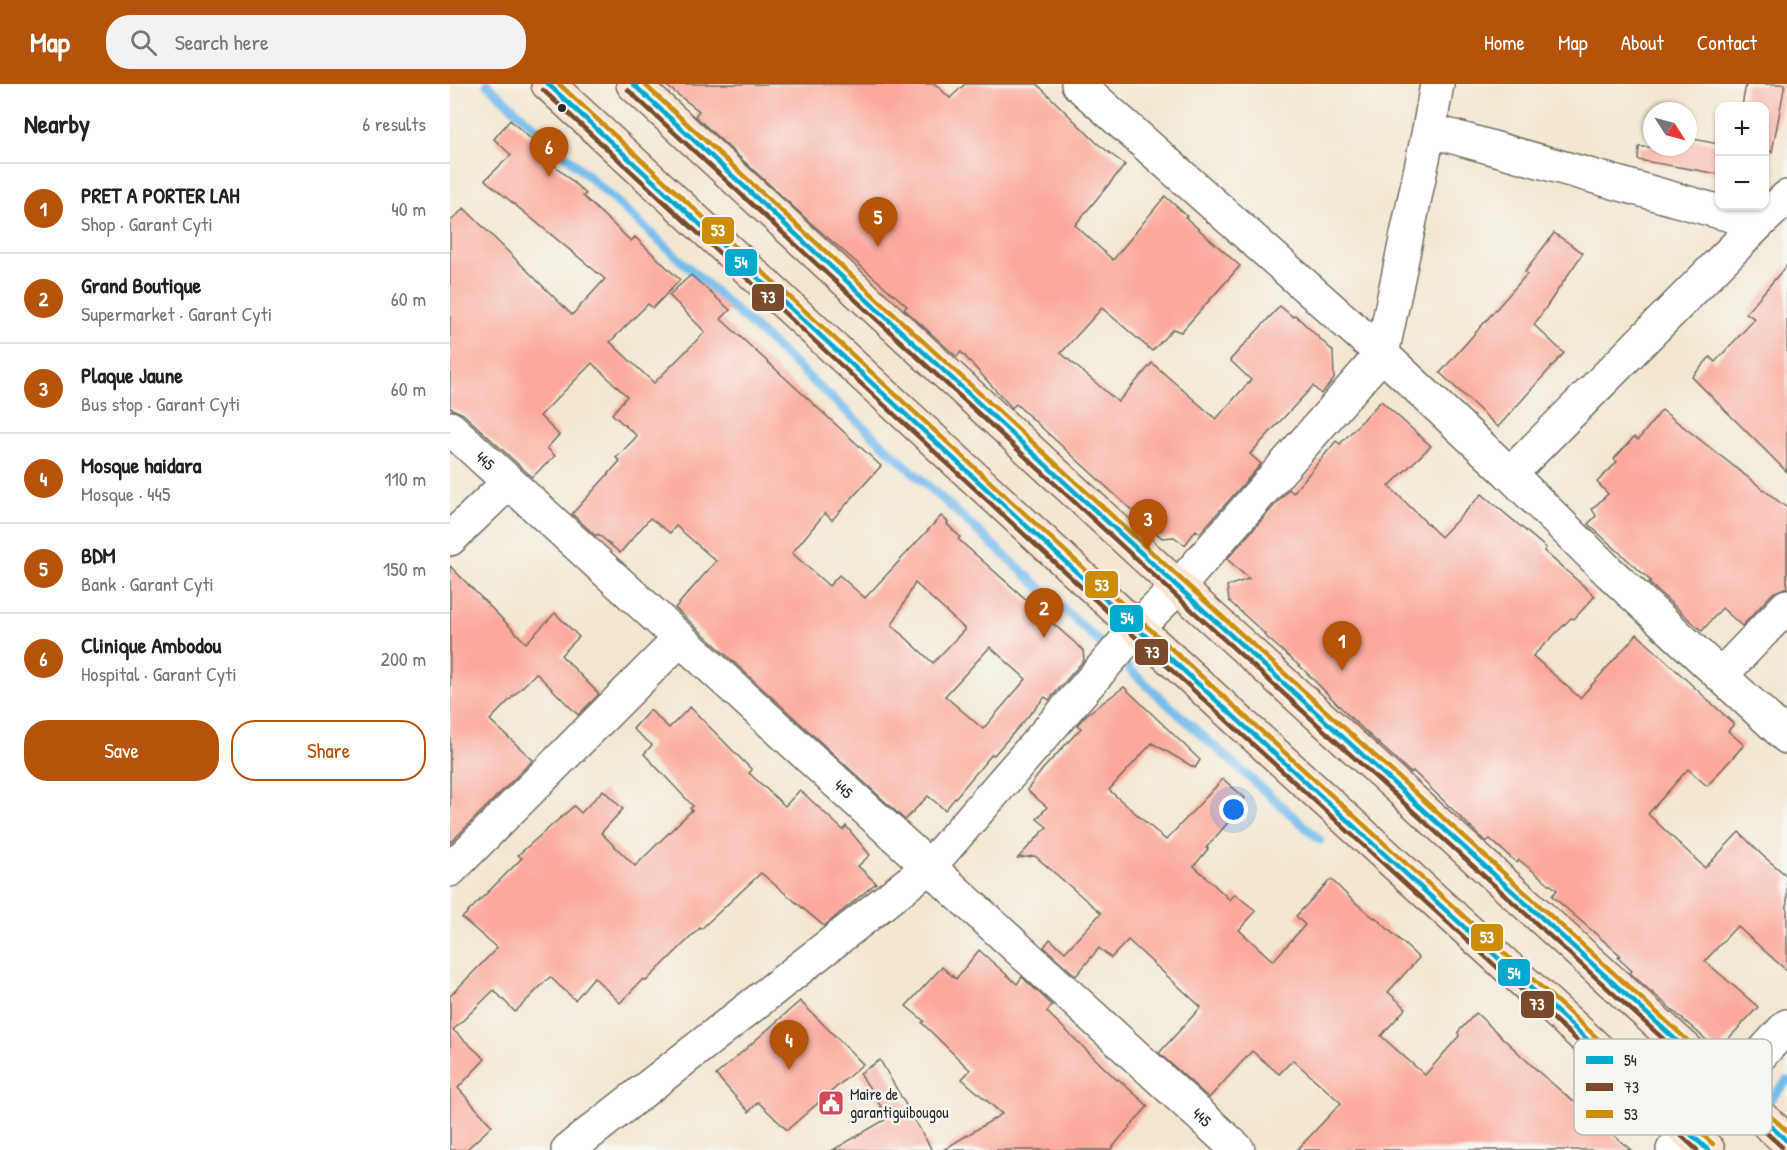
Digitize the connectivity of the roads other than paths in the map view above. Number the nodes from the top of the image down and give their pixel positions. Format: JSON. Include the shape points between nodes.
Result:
{"nodes":[{"id":1,"x":548,"y":84,"type":"edge"},
{"id":2,"x":633,"y":84,"type":"edge"},
{"id":3,"x":1078,"y":84,"type":"edge"},
{"id":4,"x":1437,"y":84,"type":"edge"},
{"id":5,"x":1429,"y":130,"type":"junction"},
{"id":6,"x":1787,"y":197,"type":"edge"},
{"id":7,"x":1759,"y":223,"type":"junction"},
{"id":8,"x":1382,"y":354,"type":"junction"},
{"id":9,"x":450,"y":428,"type":"edge"},
{"id":10,"x":1510,"y":474,"type":"junction"},
{"id":11,"x":509,"y":482,"type":"junction"},
{"id":12,"x":450,"y":539,"type":"edge"},
{"id":13,"x":1178,"y":587,"type":"junction"},
{"id":14,"x":1787,"y":606,"type":"edge"},
{"id":15,"x":1137,"y":628,"type":"junction"},
{"id":16,"x":680,"y":639,"type":"junction"},
{"id":17,"x":1722,"y":674,"type":"junction"},
{"id":18,"x":1787,"y":737,"type":"edge"},
{"id":19,"x":929,"y":867,"type":"junction"},
{"id":20,"x":450,"y":870,"type":"edge"},
{"id":21,"x":1787,"y":1026,"type":"edge"},
{"id":22,"x":1577,"y":1039,"type":"edge"},
{"id":23,"x":1676,"y":1039,"type":"edge"},
{"id":24,"x":1772,"y":1042,"type":"edge"},
{"id":25,"x":1772,"y":1127,"type":"edge"},
{"id":26,"x":1787,"y":1141,"type":"edge"},
{"id":27,"x":568,"y":1150,"type":"edge"},
{"id":28,"x":1237,"y":1150,"type":"edge"}],
"edges":[{"from":1,"to":15,"type":"main road"},
{"from":2,"to":13,"type":"main road"},
{"from":3,"to":8,"type":"street"},
{"from":4,"to":5,"type":"street"},
{"from":5,"to":7,"type":"street"},
{"from":5,"to":8,"type":"street"},
{"from":6,"to":7,"type":"street"},
{"from":7,"to":10,"type":"street"},
{"from":8,"to":10,"type":"street"},
{"from":8,"to":13,"type":"street"},
{"from":9,"to":11,"type":"street","name":"445"},
{"from":10,"to":17,"type":"street","via":[[1608,571]]},
{"from":11,"to":12,"type":"street"},
{"from":11,"to":16,"type":"street","name":"445"},
{"from":13,"to":15,"type":"street"},
{"from":13,"to":23,"type":"main road"},
{"from":14,"to":17,"type":"street"},
{"from":15,"to":19,"type":"street"},
{"from":15,"to":22,"type":"main road"},
{"from":16,"to":19,"type":"street","name":"445"},
{"from":16,"to":20,"type":"street"},
{"from":17,"to":18,"type":"street"},
{"from":19,"to":27,"type":"street"},
{"from":19,"to":28,"type":"street","name":"445"},
{"from":21,"to":24,"type":"street"},
{"from":25,"to":26,"type":"main road"}]}
